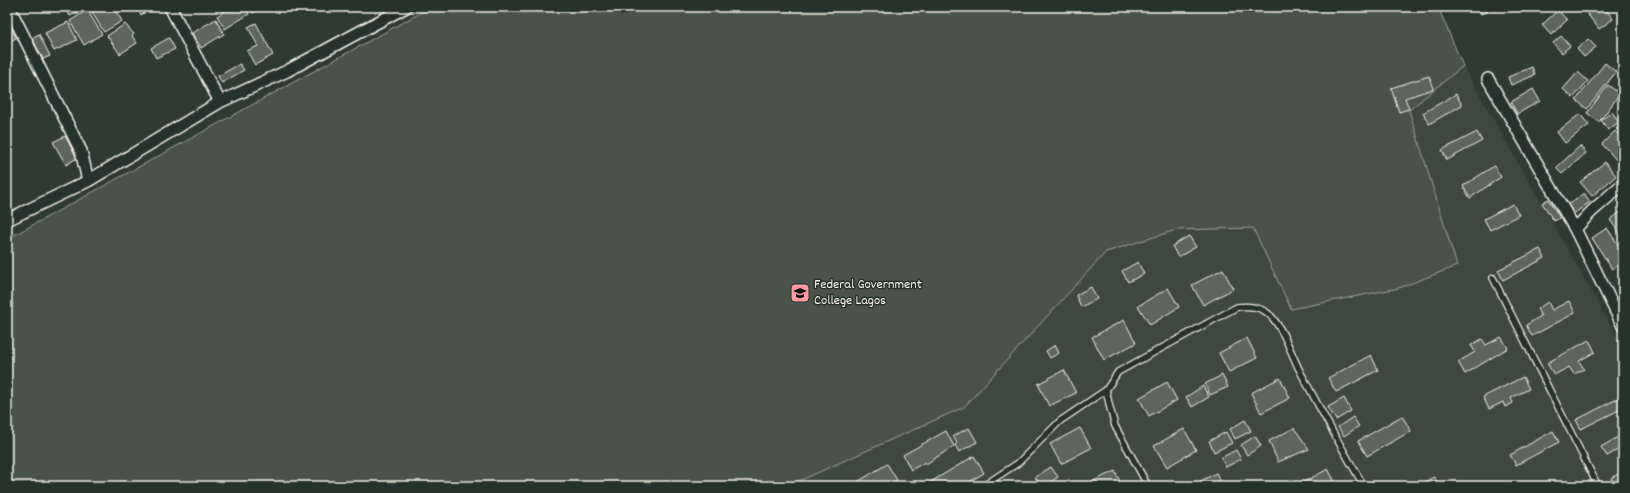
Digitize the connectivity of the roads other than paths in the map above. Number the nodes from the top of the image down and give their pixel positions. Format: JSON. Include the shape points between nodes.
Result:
{"nodes":[{"id":1,"x":9,"y":7,"type":"edge"},
{"id":2,"x":170,"y":7,"type":"edge"},
{"id":3,"x":406,"y":7,"type":"edge"},
{"id":4,"x":1488,"y":79,"type":"dead end"},
{"id":5,"x":220,"y":102,"type":"junction"},
{"id":6,"x":88,"y":181,"type":"junction"},
{"id":7,"x":1623,"y":184,"type":"edge"},
{"id":8,"x":7,"y":220,"type":"edge"},
{"id":9,"x":1575,"y":229,"type":"junction"},
{"id":10,"x":1493,"y":278,"type":"dead end"},
{"id":11,"x":1623,"y":325,"type":"edge"},
{"id":12,"x":1106,"y":390,"type":"junction"},
{"id":13,"x":983,"y":486,"type":"edge"},
{"id":14,"x":1148,"y":486,"type":"edge"},
{"id":15,"x":1364,"y":486,"type":"edge"},
{"id":16,"x":1598,"y":486,"type":"edge"}],
"edges":[{"from":1,"to":6,"type":"street","via":[[81,151]]},
{"from":2,"to":5,"type":"street"},
{"from":3,"to":5,"type":"street","via":[[287,71]]},
{"from":4,"to":9,"type":"street"},
{"from":5,"to":6,"type":"street"},
{"from":6,"to":8,"type":"street"},
{"from":7,"to":9,"type":"street"},
{"from":9,"to":11,"type":"street"},
{"from":10,"to":16,"type":"lane"},
{"from":12,"to":13,"type":"lane","via":[[1060,420],[1018,463]]},
{"from":12,"to":14,"type":"lane","via":[[1116,426]]},
{"from":12,"to":15,"type":"lane","via":[[1118,372],[1236,307],[1259,308],[1270,315],[1282,332],[1304,378]]}]}
